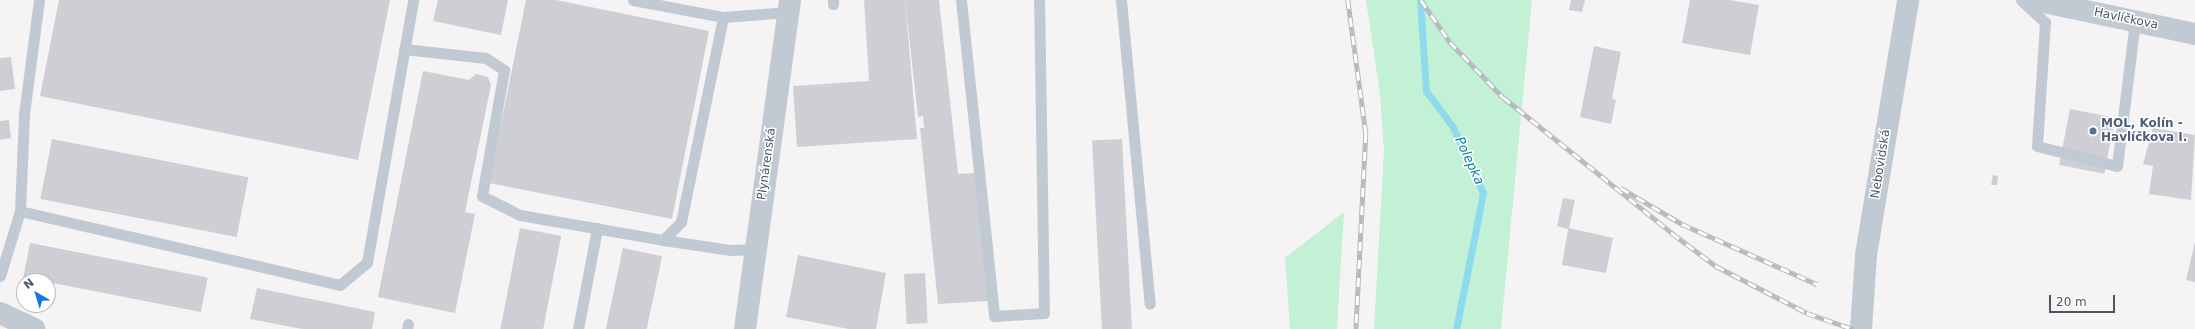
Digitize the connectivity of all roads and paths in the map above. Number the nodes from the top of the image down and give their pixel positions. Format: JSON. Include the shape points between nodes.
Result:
{"nodes":[{"id":1,"x":39,"y":0,"type":"edge"},
{"id":2,"x":413,"y":0,"type":"edge"},
{"id":3,"x":633,"y":0,"type":"edge"},
{"id":4,"x":961,"y":0,"type":"edge"},
{"id":5,"x":1039,"y":0,"type":"edge"},
{"id":6,"x":1121,"y":0,"type":"edge"},
{"id":7,"x":1908,"y":0,"type":"edge"},
{"id":8,"x":2021,"y":0,"type":"edge"},
{"id":9,"x":2034,"y":0,"type":"edge"},
{"id":10,"x":790,"y":6,"type":"edge"},
{"id":11,"x":723,"y":17,"type":"junction"},
{"id":12,"x":2135,"y":21,"type":"junction"},
{"id":13,"x":2195,"y":34,"type":"edge"},
{"id":14,"x":404,"y":49,"type":"junction"},
{"id":15,"x":20,"y":211,"type":"junction"},
{"id":16,"x":597,"y":228,"type":"junction"},
{"id":17,"x":663,"y":240,"type":"junction"},
{"id":18,"x":756,"y":249,"type":"junction"},
{"id":19,"x":1,"y":274,"type":"edge"},
{"id":20,"x":1150,"y":304,"type":"dead end"},
{"id":21,"x":0,"y":313,"type":"edge"},
{"id":22,"x":35,"y":329,"type":"edge"},
{"id":23,"x":578,"y":329,"type":"edge"},
{"id":24,"x":745,"y":329,"type":"edge"},
{"id":25,"x":1861,"y":329,"type":"edge"}],
"edges":[{"from":1,"to":15,"type":"lane","via":[[24,114]]},
{"from":2,"to":14,"type":"lane"},
{"from":3,"to":11,"type":"lane"},
{"from":4,"to":5,"type":"lane","via":[[994,316],[1044,313]]},
{"from":6,"to":20,"type":"lane"},
{"from":7,"to":25,"type":"street","name":"Nebovidská","via":[[1866,255]]},
{"from":8,"to":12,"type":"lane","via":[[2045,22],[2037,146],[2117,166]]},
{"from":9,"to":12,"type":"street","name":"Havlíčkova"},
{"from":10,"to":11,"type":"lane","via":[[762,13]]},
{"from":10,"to":18,"type":"street","name":"Plynárenská"},
{"from":11,"to":17,"type":"lane","via":[[681,222]]},
{"from":12,"to":13,"type":"street","name":"Havlíčkova"},
{"from":14,"to":15,"type":"lane","via":[[367,262],[340,285]]},
{"from":14,"to":16,"type":"lane","via":[[486,58],[504,70],[482,196],[520,215]]},
{"from":15,"to":19,"type":"lane"},
{"from":16,"to":17,"type":"lane"},
{"from":16,"to":23,"type":"lane"},
{"from":17,"to":18,"type":"lane","via":[[731,250]]},
{"from":18,"to":24,"type":"street","name":"Plynárenská"},
{"from":21,"to":22,"type":"street"}]}
